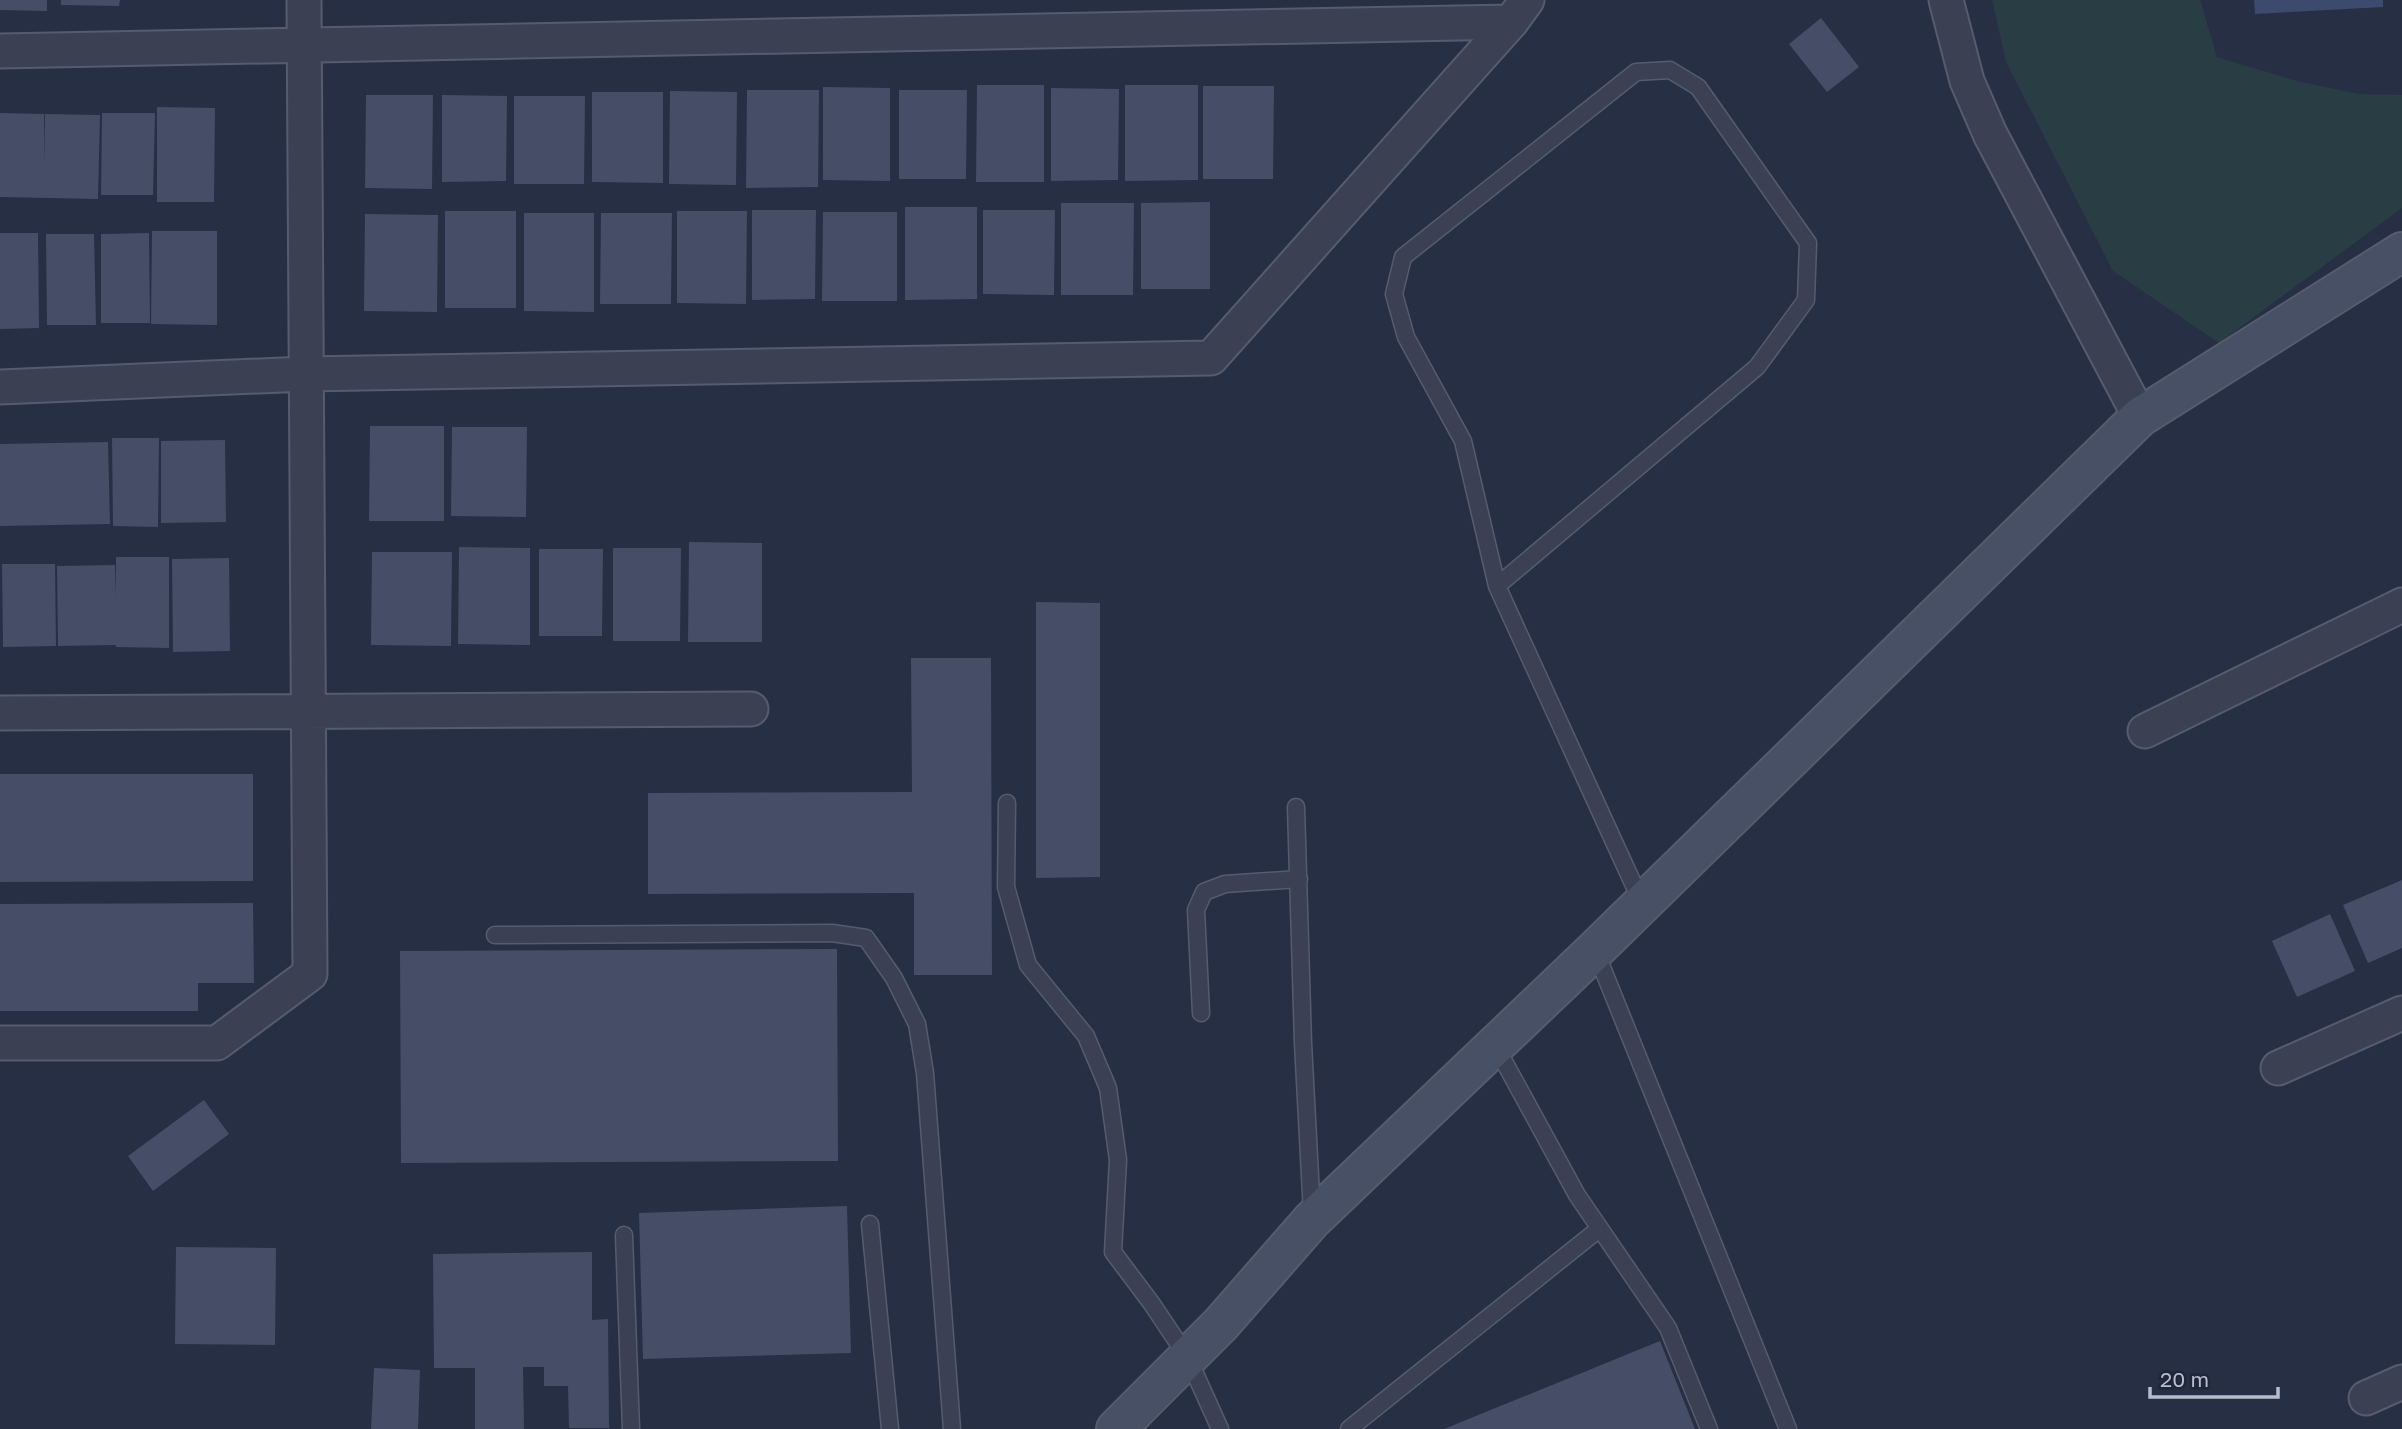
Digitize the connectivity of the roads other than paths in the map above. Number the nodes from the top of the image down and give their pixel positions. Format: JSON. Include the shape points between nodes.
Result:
{"nodes":[{"id":1,"x":304,"y":0,"type":"edge"},
{"id":2,"x":1945,"y":0,"type":"edge"},
{"id":3,"x":1519,"y":11,"type":"edge"},
{"id":4,"x":304,"y":46,"type":"junction"},
{"id":5,"x":0,"y":51,"type":"edge"},
{"id":6,"x":2402,"y":252,"type":"edge"},
{"id":7,"x":305,"y":374,"type":"junction"},
{"id":8,"x":0,"y":387,"type":"edge"},
{"id":9,"x":2140,"y":417,"type":"junction"},
{"id":10,"x":1497,"y":586,"type":"junction"},
{"id":11,"x":2402,"y":605,"type":"edge"},
{"id":12,"x":751,"y":709,"type":"dead end"},
{"id":13,"x":308,"y":712,"type":"junction"},
{"id":14,"x":0,"y":713,"type":"edge"},
{"id":15,"x":2145,"y":731,"type":"dead end"},
{"id":16,"x":1007,"y":803,"type":"dead end"},
{"id":17,"x":1296,"y":807,"type":"dead end"},
{"id":18,"x":1298,"y":879,"type":"junction"},
{"id":19,"x":1643,"y":903,"type":"junction"},
{"id":20,"x":495,"y":935,"type":"dead end"},
{"id":21,"x":1595,"y":950,"type":"junction"},
{"id":22,"x":1201,"y":1013,"type":"dead end"},
{"id":23,"x":2402,"y":1013,"type":"edge"},
{"id":24,"x":0,"y":1043,"type":"edge"},
{"id":25,"x":1495,"y":1045,"type":"junction"},
{"id":26,"x":2278,"y":1068,"type":"dead end"},
{"id":27,"x":1312,"y":1220,"type":"junction"},
{"id":28,"x":870,"y":1224,"type":"dead end"},
{"id":29,"x":1599,"y":1229,"type":"junction"},
{"id":30,"x":624,"y":1235,"type":"dead end"},
{"id":31,"x":1188,"y":1359,"type":"junction"},
{"id":32,"x":2402,"y":1382,"type":"edge"},
{"id":33,"x":2366,"y":1398,"type":"dead end"},
{"id":34,"x":631,"y":1429,"type":"edge"},
{"id":35,"x":890,"y":1429,"type":"edge"},
{"id":36,"x":951,"y":1429,"type":"edge"},
{"id":37,"x":1116,"y":1429,"type":"edge"},
{"id":38,"x":1220,"y":1429,"type":"edge"},
{"id":39,"x":1349,"y":1429,"type":"edge"},
{"id":40,"x":1709,"y":1429,"type":"edge"},
{"id":41,"x":1788,"y":1429,"type":"edge"}],
"edges":[{"from":1,"to":4,"type":"street"},
{"from":2,"to":9,"type":"street","via":[[1966,81],[1990,134]]},
{"from":3,"to":4,"type":"street"},
{"from":3,"to":7,"type":"street","via":[[1211,358]]},
{"from":4,"to":5,"type":"street"},
{"from":4,"to":7,"type":"street"},
{"from":6,"to":9,"type":"main road"},
{"from":7,"to":8,"type":"street"},
{"from":7,"to":13,"type":"street"},
{"from":9,"to":19,"type":"main road"},
{"from":10,"to":10,"type":"lane","via":[[1463,441],[1406,337],[1394,294],[1404,257],[1636,72],[1670,70],[1698,87],[1808,243],[1806,300],[1757,367]]},
{"from":10,"to":19,"type":"lane"},
{"from":11,"to":15,"type":"street"},
{"from":12,"to":13,"type":"street"},
{"from":13,"to":14,"type":"street"},
{"from":13,"to":24,"type":"street","via":[[310,974],[217,1043]]},
{"from":16,"to":31,"type":"lane","via":[[1006,887],[1028,965],[1086,1036],[1108,1088],[1118,1160],[1113,1252]]},
{"from":17,"to":18,"type":"lane"},
{"from":18,"to":22,"type":"lane","via":[[1225,884],[1204,892],[1196,910]]},
{"from":18,"to":27,"type":"lane"},
{"from":19,"to":21,"type":"main road"},
{"from":20,"to":36,"type":"lane","via":[[832,933],[866,939],[894,978],[917,1024],[925,1073]]},
{"from":21,"to":25,"type":"main road"},
{"from":21,"to":41,"type":"lane"},
{"from":23,"to":26,"type":"street"},
{"from":25,"to":27,"type":"main road"},
{"from":25,"to":29,"type":"lane"},
{"from":27,"to":31,"type":"main road"},
{"from":28,"to":35,"type":"lane"},
{"from":29,"to":39,"type":"lane"},
{"from":29,"to":40,"type":"lane","via":[[1668,1328]]},
{"from":30,"to":34,"type":"lane"},
{"from":31,"to":37,"type":"main road"},
{"from":31,"to":38,"type":"lane"},
{"from":32,"to":33,"type":"street"}]}
